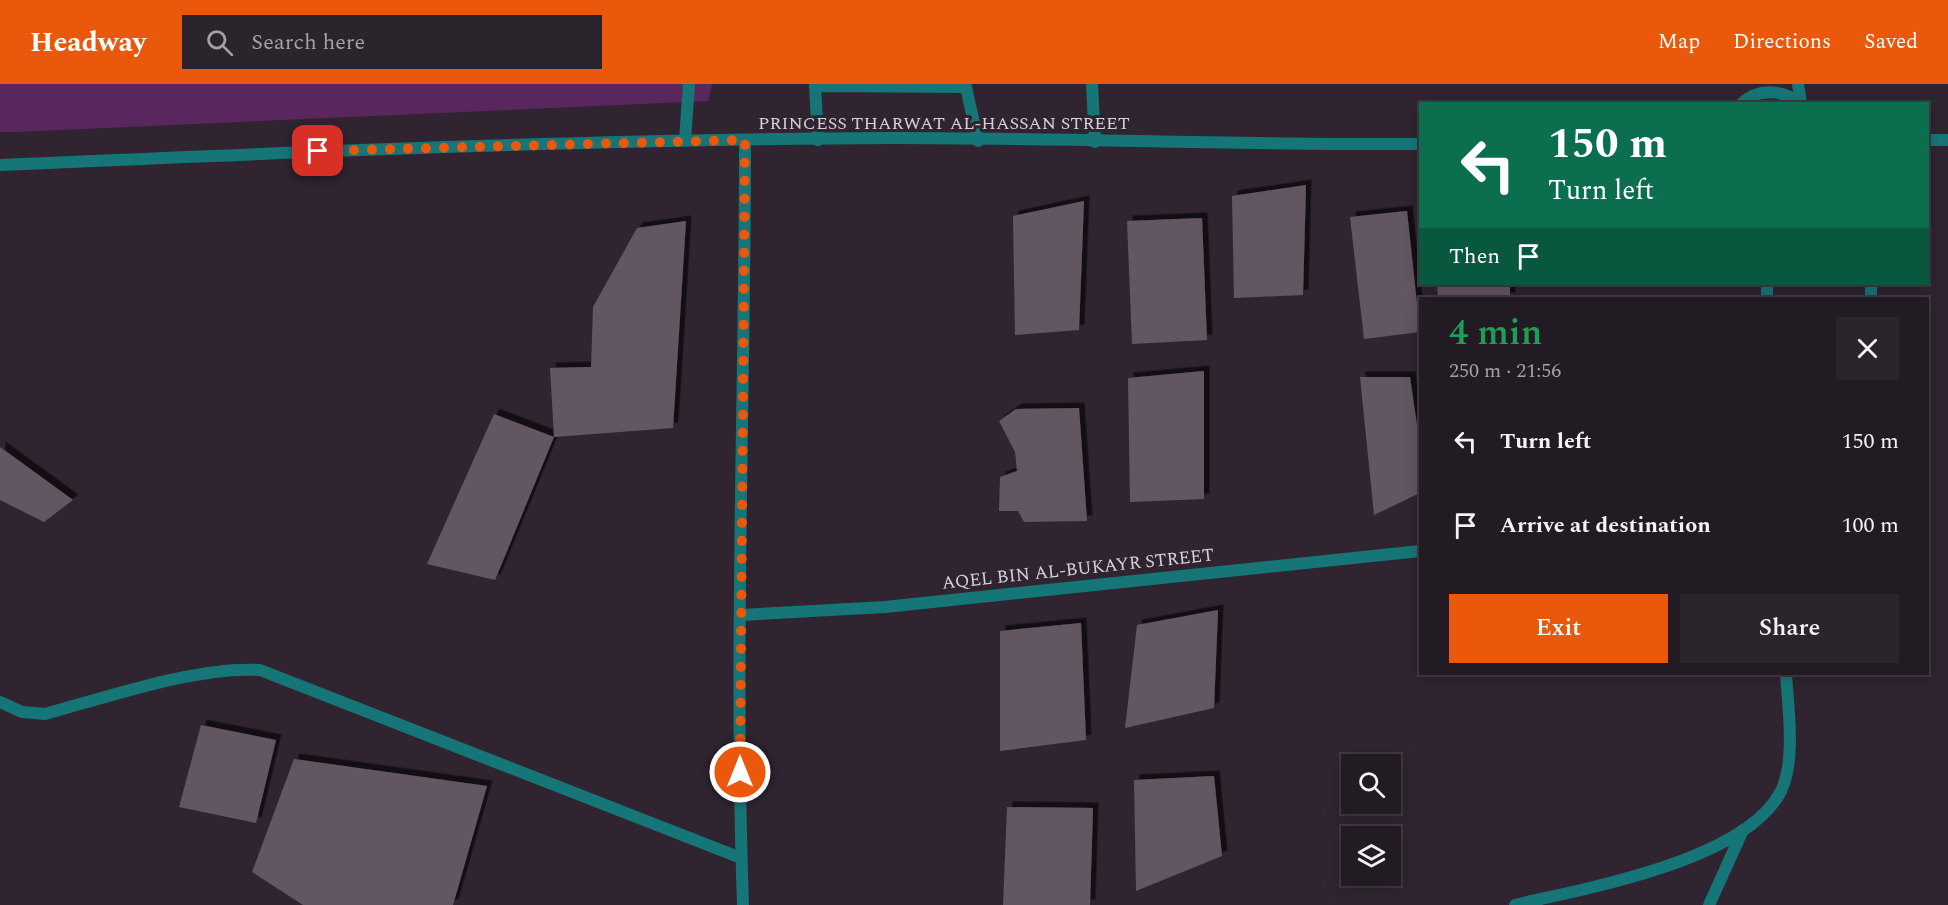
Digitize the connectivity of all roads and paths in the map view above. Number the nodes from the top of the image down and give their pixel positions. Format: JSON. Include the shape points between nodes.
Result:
{"nodes":[{"id":1,"x":689,"y":84,"type":"edge"},
{"id":2,"x":1092,"y":84,"type":"edge"},
{"id":3,"x":1746,"y":84,"type":"edge"},
{"id":4,"x":1798,"y":84,"type":"edge"},
{"id":5,"x":1744,"y":101,"type":"edge"},
{"id":6,"x":1799,"y":102,"type":"edge"},
{"id":7,"x":1801,"y":102,"type":"edge"},
{"id":8,"x":685,"y":140,"type":"junction"},
{"id":9,"x":745,"y":140,"type":"junction"},
{"id":10,"x":818,"y":140,"type":"junction"},
{"id":11,"x":1929,"y":140,"type":"edge"},
{"id":12,"x":1948,"y":140,"type":"edge"},
{"id":13,"x":978,"y":141,"type":"junction"},
{"id":14,"x":1095,"y":142,"type":"junction"},
{"id":15,"x":1419,"y":144,"type":"edge"},
{"id":16,"x":0,"y":165,"type":"edge"},
{"id":17,"x":1419,"y":551,"type":"edge"},
{"id":18,"x":740,"y":615,"type":"junction"},
{"id":19,"x":1786,"y":675,"type":"edge"},
{"id":20,"x":0,"y":702,"type":"edge"},
{"id":21,"x":1743,"y":829,"type":"junction"},
{"id":22,"x":741,"y":858,"type":"junction"},
{"id":23,"x":743,"y":905,"type":"edge"},
{"id":24,"x":1515,"y":905,"type":"edge"},
{"id":25,"x":1709,"y":905,"type":"edge"}],
"edges":[{"from":1,"to":8,"type":"street"},
{"from":2,"to":14,"type":"street"},
{"from":3,"to":5,"type":"street"},
{"from":4,"to":7,"type":"street"},
{"from":5,"to":6,"type":"street","via":[[1775,92]]},
{"from":8,"to":9,"type":"street","name":"PRINCESS THARWAT AL-HASSAN STREET"},
{"from":8,"to":16,"type":"street","name":"PRINCESS THARWAT AL-HASSAN STREET"},
{"from":9,"to":10,"type":"street","name":"PRINCESS THARWAT AL-HASSAN STREET"},
{"from":9,"to":18,"type":"street"},
{"from":10,"to":13,"type":"street","name":"PRINCESS THARWAT AL-HASSAN STREET"},
{"from":10,"to":13,"type":"street","via":[[815,86],[966,87]]},
{"from":11,"to":12,"type":"street"},
{"from":13,"to":14,"type":"street","name":"PRINCESS THARWAT AL-HASSAN STREET"},
{"from":14,"to":15,"type":"street","name":"PRINCESS THARWAT AL-HASSAN STREET"},
{"from":17,"to":18,"type":"street","name":"AQEL BIN AL-BUKAYR STREET","via":[[885,607]]},
{"from":18,"to":22,"type":"street"},
{"from":19,"to":21,"type":"street","via":[[1789,748],[1781,791],[1768,809]]},
{"from":20,"to":22,"type":"street","via":[[22,712],[45,714],[205,673],[260,670]]},
{"from":21,"to":24,"type":"street","via":[[1714,849],[1677,862]]},
{"from":21,"to":25,"type":"street"},
{"from":22,"to":23,"type":"street"}]}
